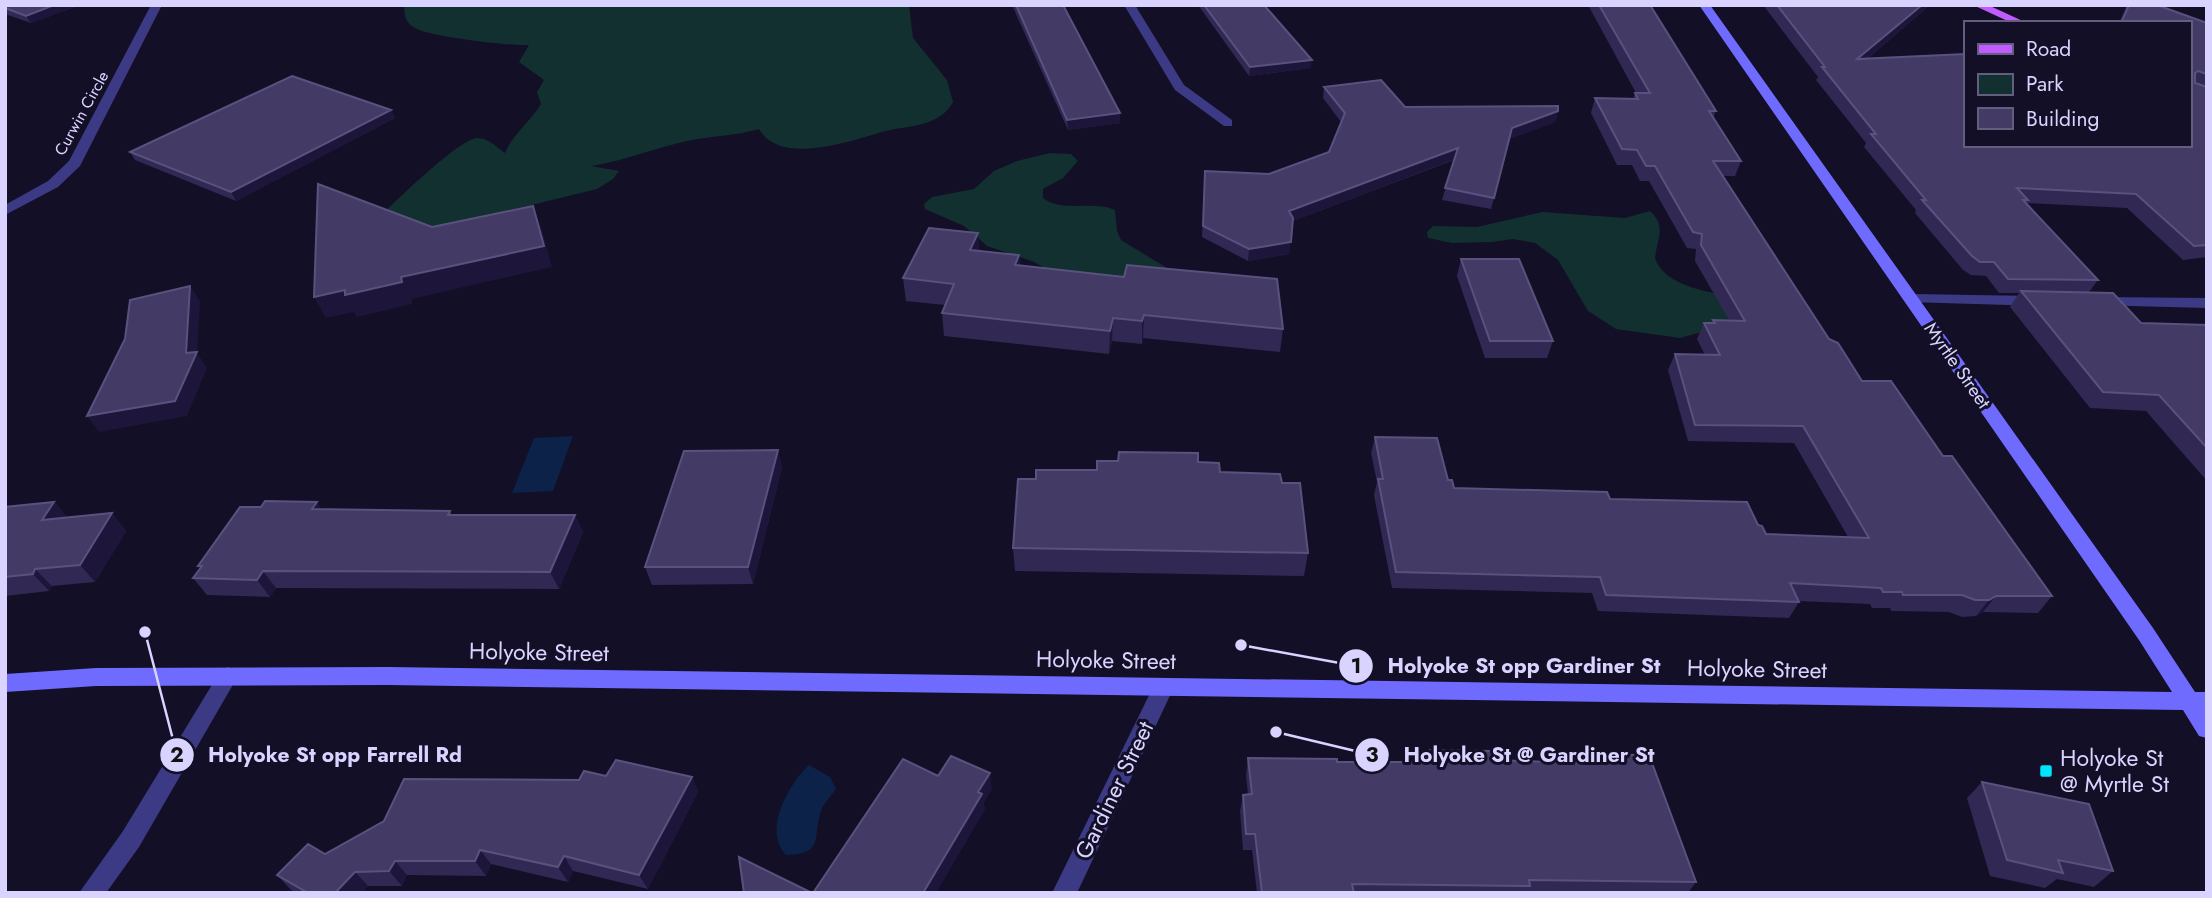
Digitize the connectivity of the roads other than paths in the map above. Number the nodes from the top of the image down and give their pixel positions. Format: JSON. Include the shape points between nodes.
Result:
{"nodes":[{"id":1,"x":157,"y":5,"type":"edge"},
{"id":2,"x":1129,"y":5,"type":"edge"},
{"id":3,"x":1704,"y":5,"type":"edge"},
{"id":4,"x":1978,"y":5,"type":"edge"},
{"id":5,"x":2017,"y":21,"type":"edge"},
{"id":6,"x":1228,"y":123,"type":"dead end"},
{"id":7,"x":5,"y":211,"type":"edge"},
{"id":8,"x":1913,"y":299,"type":"junction"},
{"id":9,"x":2060,"y":301,"type":"edge"},
{"id":10,"x":2086,"y":302,"type":"edge"},
{"id":11,"x":2207,"y":303,"type":"edge"},
{"id":12,"x":228,"y":676,"type":"junction"},
{"id":13,"x":5,"y":684,"type":"edge"},
{"id":14,"x":1163,"y":687,"type":"junction"},
{"id":15,"x":2199,"y":701,"type":"edge"},
{"id":16,"x":2207,"y":729,"type":"edge"},
{"id":17,"x":91,"y":893,"type":"edge"},
{"id":18,"x":1064,"y":893,"type":"edge"}],
"edges":[{"from":1,"to":7,"type":"street","name":"Curwin Circle","via":[[75,163],[53,184]]},
{"from":2,"to":6,"type":"street","via":[[1179,87]]},
{"from":3,"to":8,"type":"main road","name":"Myrtle Street"},
{"from":4,"to":5,"type":"main road"},
{"from":8,"to":9,"type":"street"},
{"from":8,"to":15,"type":"main road","name":"Myrtle Street"},
{"from":10,"to":11,"type":"street"},
{"from":12,"to":13,"type":"main road","name":"Holyoke Street","via":[[96,677]]},
{"from":12,"to":14,"type":"main road","name":"Holyoke Street"},
{"from":12,"to":17,"type":"street","via":[[131,839]]},
{"from":14,"to":15,"type":"main road","name":"Holyoke Street"},
{"from":14,"to":18,"type":"street","name":"Gardiner Street"},
{"from":15,"to":16,"type":"main road","name":"Myrtle Street"}]}
